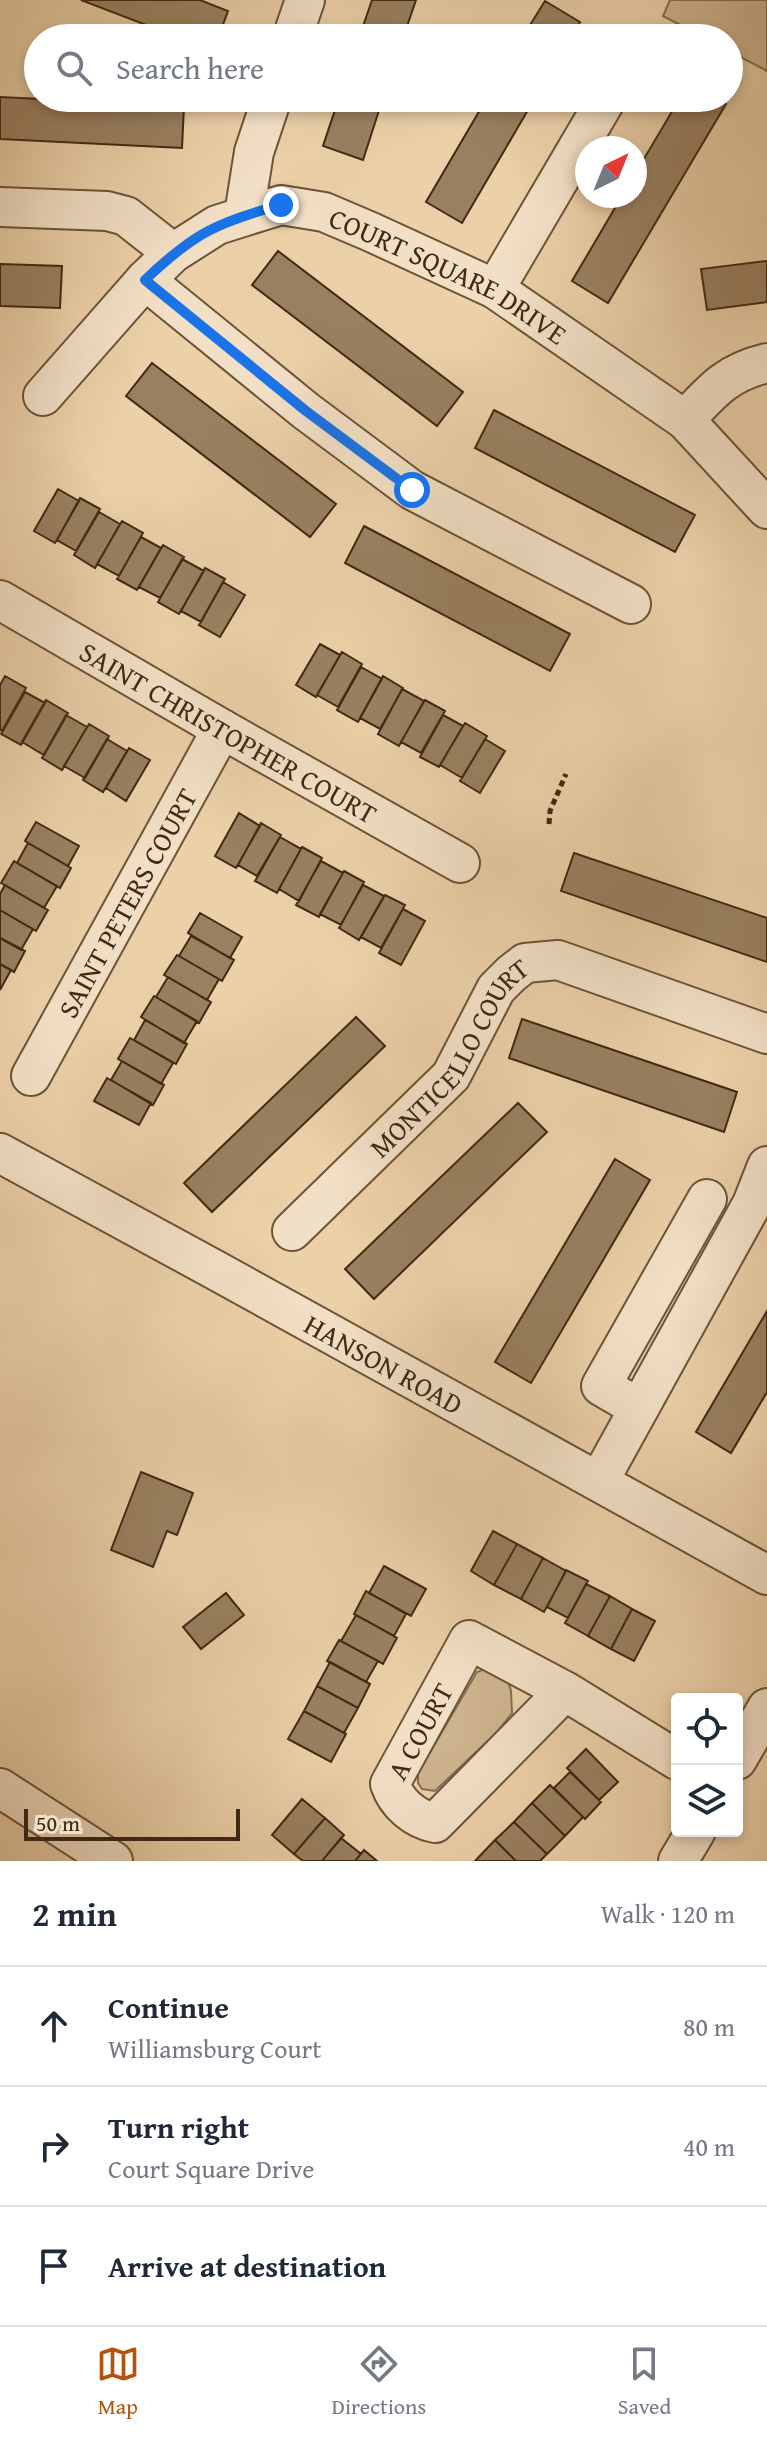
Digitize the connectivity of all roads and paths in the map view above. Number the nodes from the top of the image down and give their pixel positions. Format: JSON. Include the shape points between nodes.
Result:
{"nodes":[{"id":1,"x":305,"y":0,"type":"edge"},
{"id":2,"x":297,"y":24,"type":"edge"},
{"id":3,"x":267,"y":112,"type":"edge"},
{"id":4,"x":599,"y":112,"type":"edge"},
{"id":5,"x":0,"y":207,"type":"edge"},
{"id":6,"x":244,"y":215,"type":"junction"},
{"id":7,"x":173,"y":253,"type":"junction"},
{"id":8,"x":145,"y":280,"type":"junction"},
{"id":9,"x":495,"y":289,"type":"junction"},
{"id":10,"x":767,"y":363,"type":"edge"},
{"id":11,"x":43,"y":396,"type":"dead end"},
{"id":12,"x":685,"y":420,"type":"junction"},
{"id":13,"x":767,"y":509,"type":"edge"},
{"id":14,"x":0,"y":600,"type":"edge"},
{"id":15,"x":631,"y":604,"type":"dead end"},
{"id":16,"x":222,"y":729,"type":"junction"},
{"id":17,"x":566,"y":774,"type":"dead end"},
{"id":18,"x":549,"y":824,"type":"dead end"},
{"id":19,"x":460,"y":863,"type":"dead end"},
{"id":20,"x":767,"y":1034,"type":"edge"},
{"id":21,"x":31,"y":1076,"type":"dead end"},
{"id":22,"x":0,"y":1153,"type":"edge"},
{"id":23,"x":767,"y":1166,"type":"edge"},
{"id":24,"x":707,"y":1199,"type":"dead end"},
{"id":25,"x":292,"y":1231,"type":"dead end"},
{"id":26,"x":685,"y":1237,"type":"junction"},
{"id":27,"x":722,"y":1258,"type":"junction"},
{"id":28,"x":639,"y":1408,"type":"junction"},
{"id":29,"x":599,"y":1481,"type":"junction"},
{"id":30,"x":767,"y":1575,"type":"edge"},
{"id":31,"x":565,"y":1691,"type":"junction"},
{"id":32,"x":767,"y":1708,"type":"edge"},
{"id":33,"x":743,"y":1750,"type":"edge"},
{"id":34,"x":671,"y":1756,"type":"edge"},
{"id":35,"x":0,"y":1788,"type":"edge"},
{"id":36,"x":692,"y":1837,"type":"edge"},
{"id":37,"x":108,"y":1860,"type":"edge"},
{"id":38,"x":678,"y":1861,"type":"edge"}],
"edges":[{"from":1,"to":2,"type":"street"},
{"from":3,"to":6,"type":"street","via":[[254,152]]},
{"from":4,"to":9,"type":"street"},
{"from":5,"to":7,"type":"street","via":[[126,216]]},
{"from":6,"to":7,"type":"street","name":"COURT SQUARE DRIVE"},
{"from":6,"to":9,"type":"street","name":"COURT SQUARE DRIVE","via":[[281,205],[324,212]]},
{"from":7,"to":8,"type":"street","name":"COURT SQUARE DRIVE"},
{"from":8,"to":11,"type":"street","name":"COURT SQUARE DRIVE"},
{"from":8,"to":15,"type":"street","via":[[412,490]]},
{"from":9,"to":12,"type":"street","name":"COURT SQUARE DRIVE"},
{"from":10,"to":12,"type":"street","via":[[737,372]]},
{"from":12,"to":13,"type":"street","name":"COURT SQUARE DRIVE"},
{"from":14,"to":16,"type":"street","name":"SAINT CHRISTOPHER COURT"},
{"from":16,"to":19,"type":"street","name":"SAINT CHRISTOPHER COURT"},
{"from":16,"to":21,"type":"street","name":"SAINT PETERS COURT"},
{"from":17,"to":18,"type":"path"},
{"from":20,"to":25,"type":"street","name":"MONTICELLO COURT","via":[[558,960],[525,963],[496,989],[451,1076]]},
{"from":22,"to":29,"type":"street","name":"HANSON ROAD"},
{"from":23,"to":27,"type":"street"},
{"from":24,"to":26,"type":"street"},
{"from":26,"to":27,"type":"street"},
{"from":26,"to":28,"type":"street","via":[[601,1386]]},
{"from":27,"to":28,"type":"street"},
{"from":28,"to":29,"type":"street"},
{"from":29,"to":30,"type":"street","name":"HANSON ROAD"},
{"from":31,"to":31,"type":"street","name":"A COURT","via":[[469,1640],[390,1784],[394,1797],[420,1820],[435,1823]]},
{"from":31,"to":34,"type":"street","name":"A COURT"},
{"from":32,"to":33,"type":"street"},
{"from":35,"to":37,"type":"street"},
{"from":36,"to":38,"type":"street"}]}
